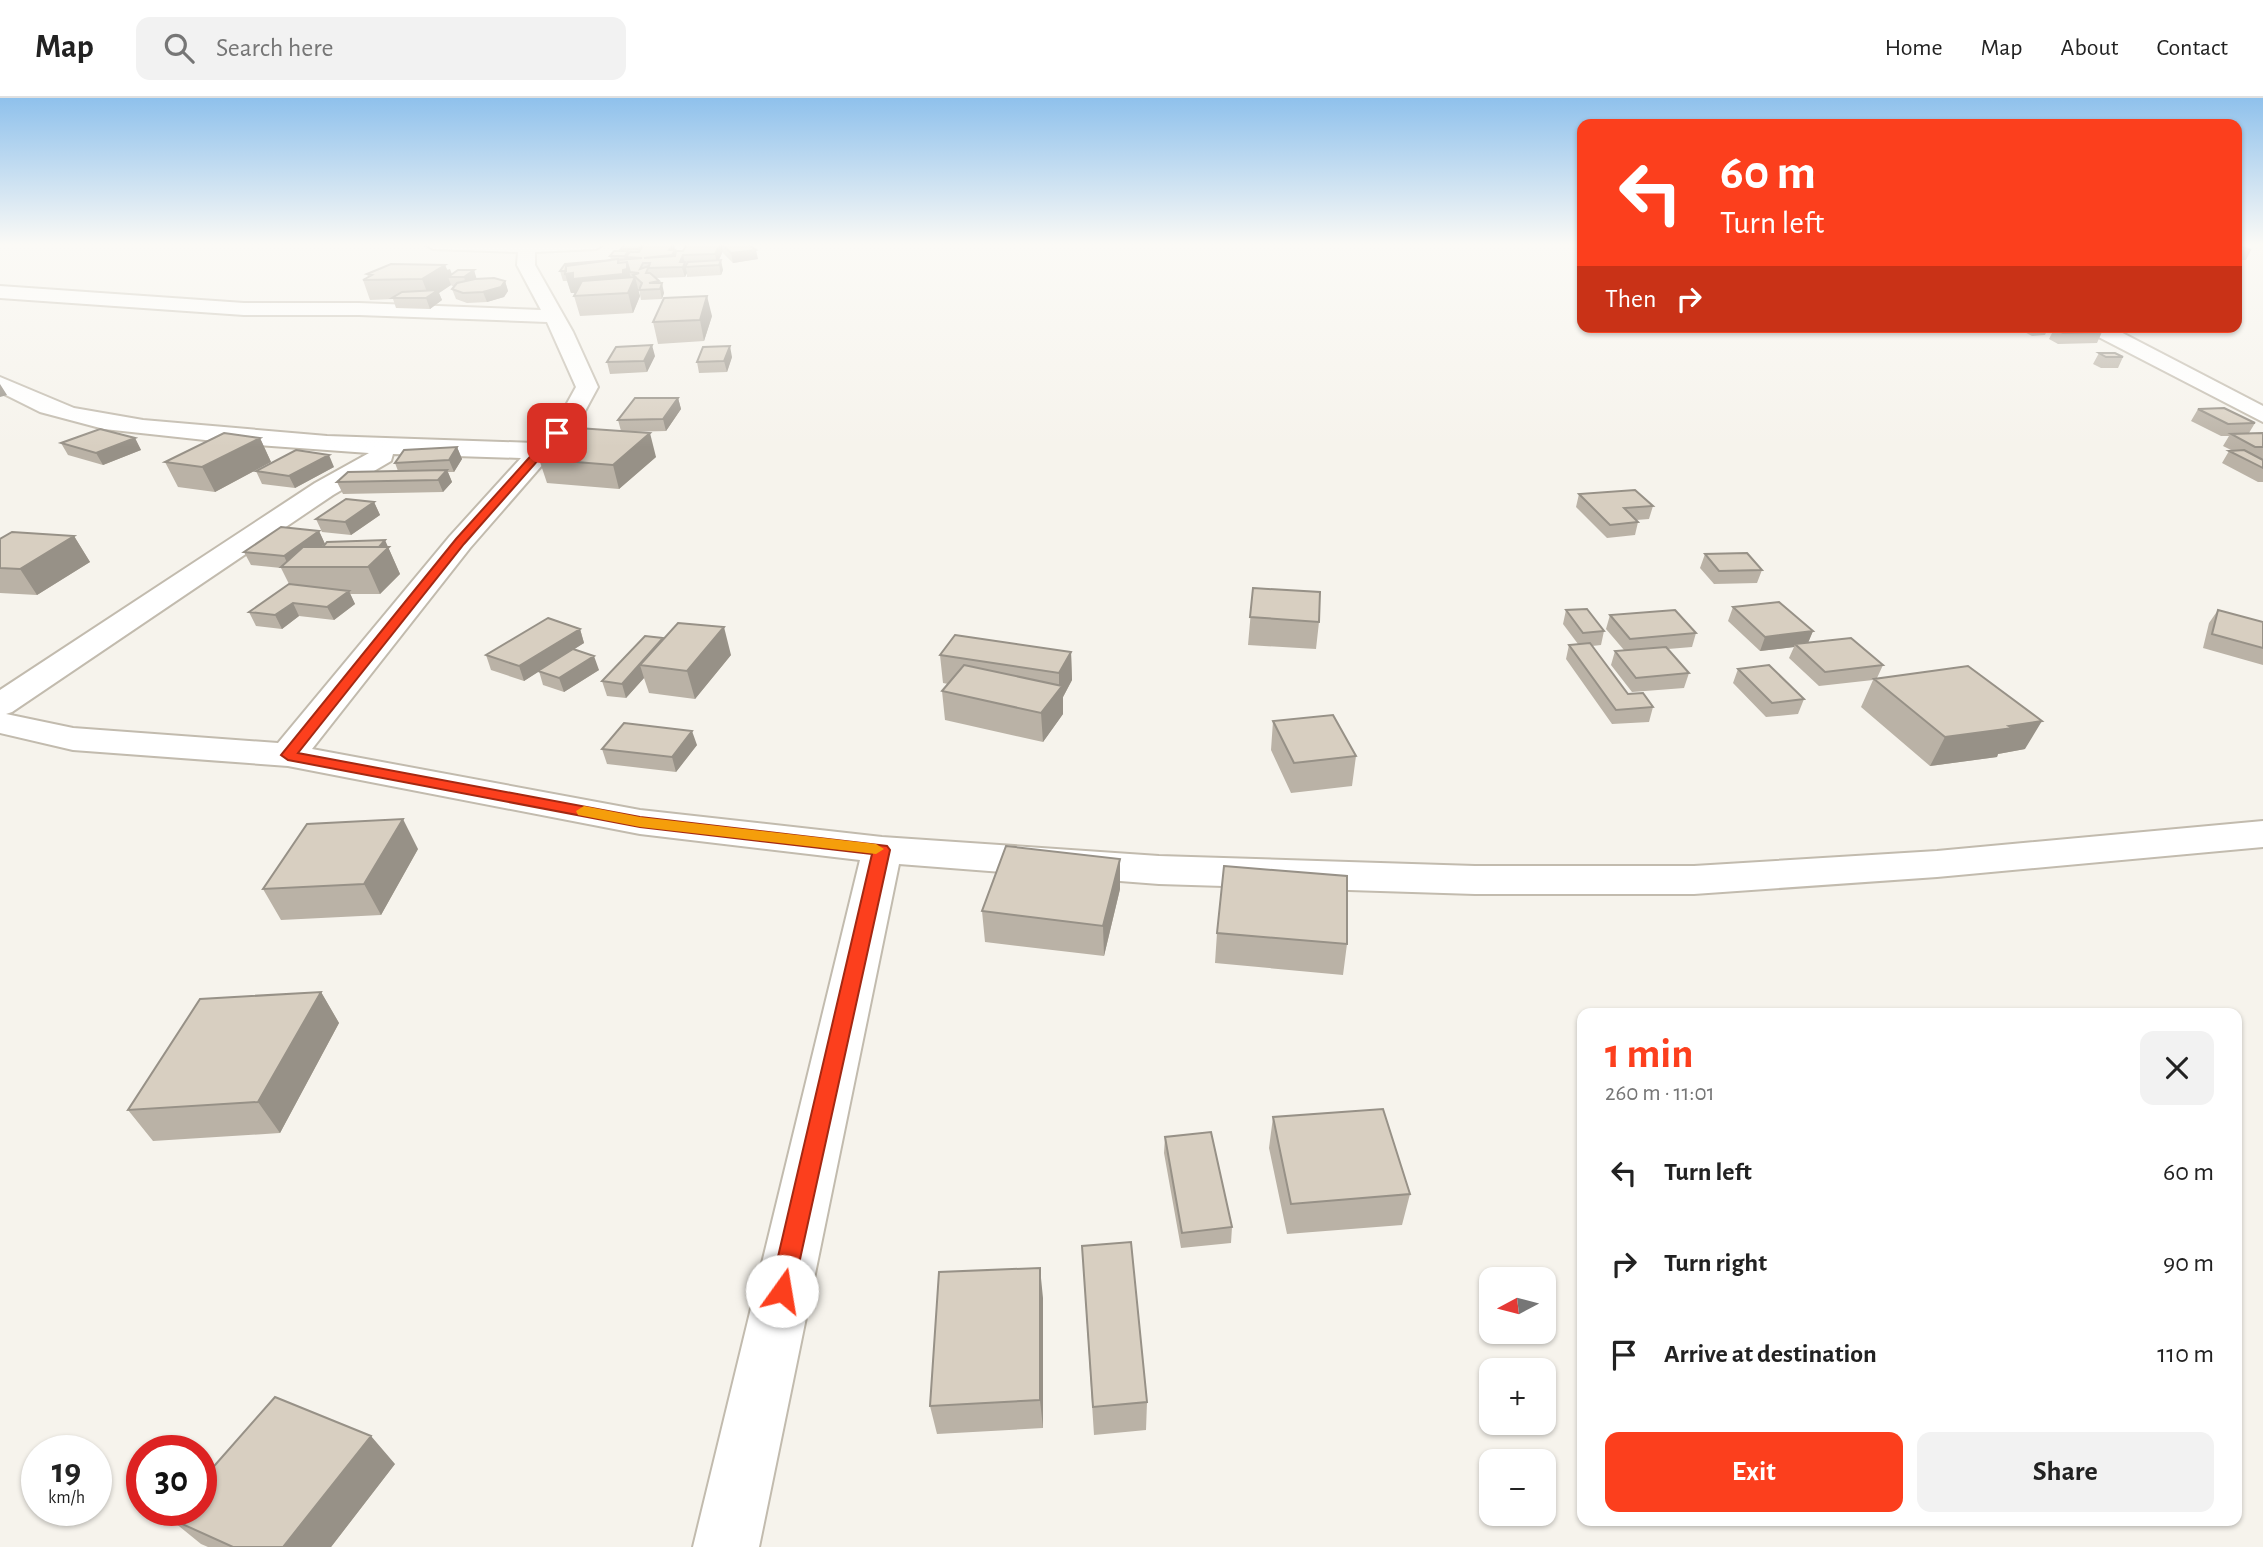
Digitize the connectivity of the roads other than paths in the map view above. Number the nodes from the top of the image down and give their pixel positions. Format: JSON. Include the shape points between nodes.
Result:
{"nodes":[{"id":1,"x":432,"y":312,"type":"edge"},
{"id":2,"x":552,"y":312,"type":"edge"},
{"id":3,"x":554,"y":316,"type":"junction"},
{"id":4,"x":2107,"y":333,"type":"edge"},
{"id":5,"x":0,"y":384,"type":"edge"},
{"id":6,"x":2263,"y":415,"type":"edge"},
{"id":7,"x":397,"y":448,"type":"junction"},
{"id":8,"x":540,"y":451,"type":"junction"},
{"id":9,"x":0,"y":705,"type":"edge"},
{"id":10,"x":0,"y":723,"type":"edge"},
{"id":11,"x":288,"y":755,"type":"junction"},
{"id":12,"x":2263,"y":834,"type":"edge"},
{"id":13,"x":882,"y":850,"type":"junction"},
{"id":14,"x":726,"y":1547,"type":"edge"}],
"edges":[{"from":1,"to":3,"type":"street"},
{"from":2,"to":3,"type":"street"},
{"from":3,"to":8,"type":"street","via":[[587,387],[570,419]]},
{"from":4,"to":6,"type":"street"},
{"from":5,"to":7,"type":"street","via":[[48,407],[84,417],[268,440]]},
{"from":7,"to":8,"type":"street"},
{"from":7,"to":9,"type":"street","via":[[324,489]]},
{"from":8,"to":11,"type":"street","via":[[460,541]]},
{"from":10,"to":11,"type":"street","via":[[74,739]]},
{"from":11,"to":13,"type":"street","via":[[640,822]]},
{"from":12,"to":13,"type":"street","via":[[1950,863],[1694,880],[1475,880],[1173,870]]},
{"from":13,"to":14,"type":"street"}]}
